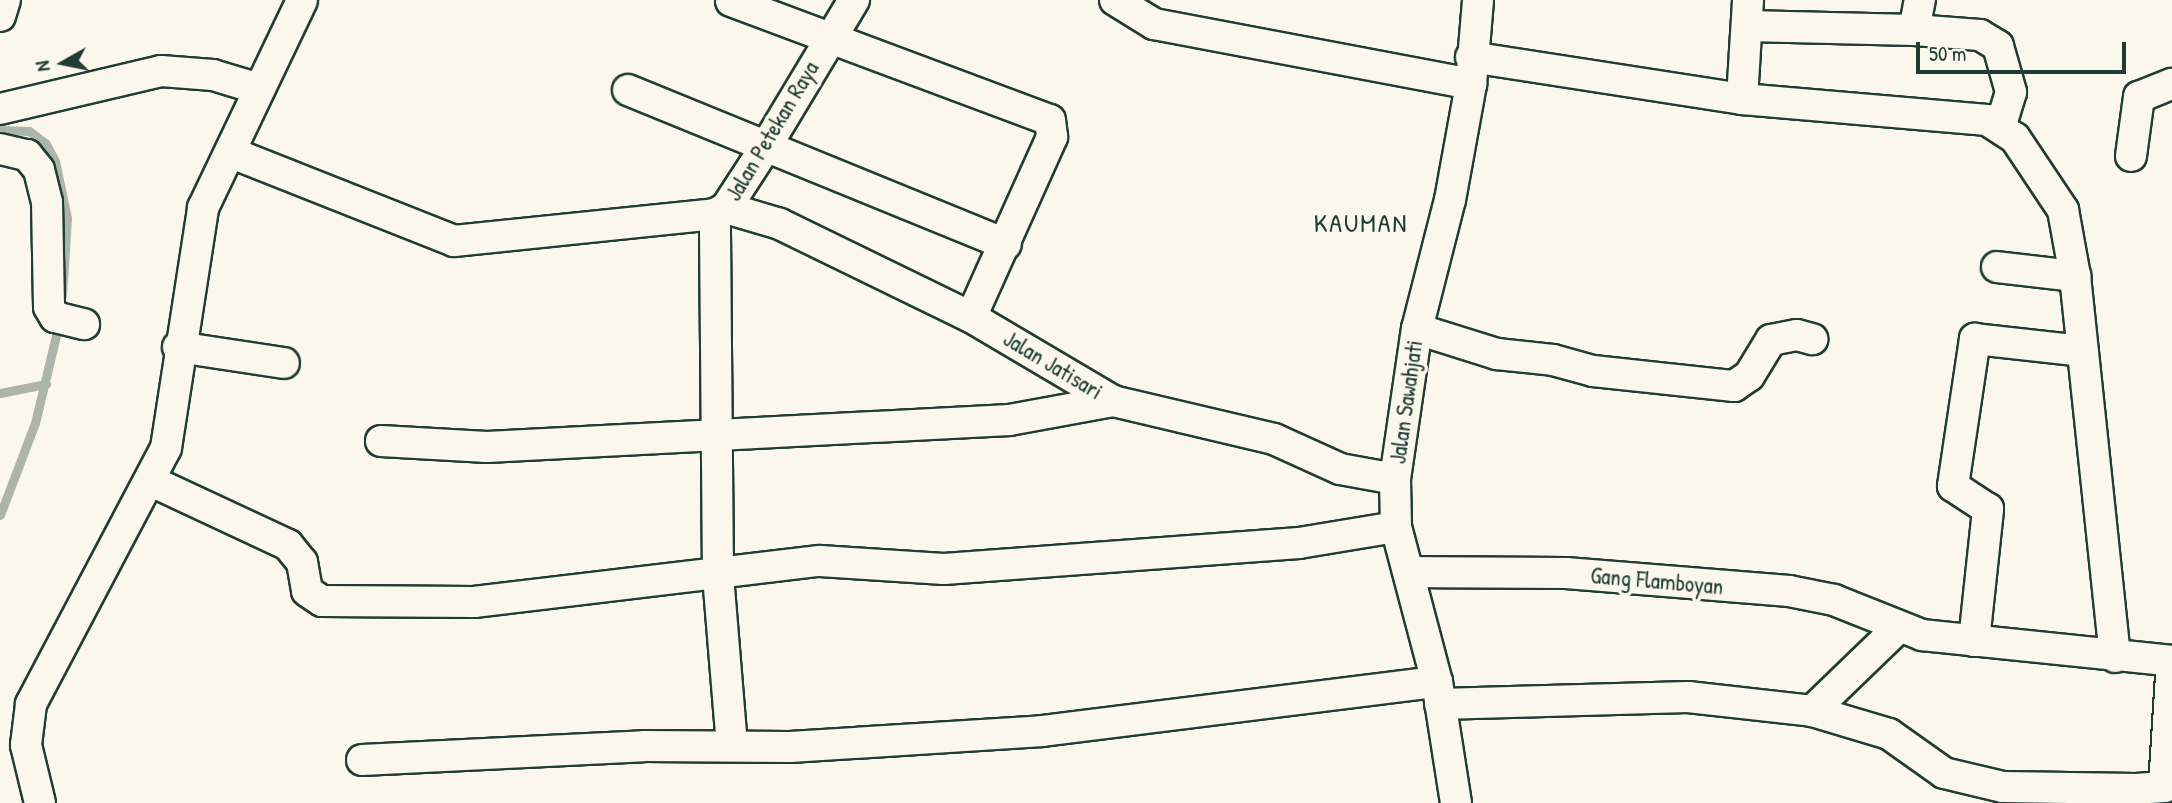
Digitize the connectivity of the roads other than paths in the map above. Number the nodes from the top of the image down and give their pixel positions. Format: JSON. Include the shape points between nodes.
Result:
{"nodes":[{"id":1,"x":5,"y":0,"type":"edge"},
{"id":2,"x":302,"y":0,"type":"edge"},
{"id":3,"x":854,"y":0,"type":"edge"},
{"id":4,"x":1115,"y":0,"type":"edge"},
{"id":5,"x":1478,"y":0,"type":"edge"},
{"id":6,"x":1920,"y":0,"type":"edge"},
{"id":7,"x":731,"y":1,"type":"edge"},
{"id":8,"x":1747,"y":13,"type":"edge"},
{"id":9,"x":0,"y":16,"type":"edge"},
{"id":10,"x":1914,"y":30,"type":"junction"},
{"id":11,"x":830,"y":36,"type":"junction"},
{"id":12,"x":1471,"y":70,"type":"junction"},
{"id":13,"x":2172,"y":84,"type":"edge"},
{"id":14,"x":259,"y":89,"type":"junction"},
{"id":15,"x":628,"y":90,"type":"dead end"},
{"id":16,"x":1742,"y":99,"type":"junction"},
{"id":17,"x":0,"y":109,"type":"edge"},
{"id":18,"x":2000,"y":127,"type":"junction"},
{"id":19,"x":765,"y":148,"type":"junction"},
{"id":20,"x":0,"y":149,"type":"edge"},
{"id":21,"x":232,"y":153,"type":"junction"},
{"id":22,"x":2131,"y":156,"type":"dead end"},
{"id":23,"x":721,"y":211,"type":"junction"},
{"id":24,"x":1006,"y":244,"type":"junction"},
{"id":25,"x":1997,"y":267,"type":"dead end"},
{"id":26,"x":2075,"y":276,"type":"junction"},
{"id":27,"x":971,"y":317,"type":"junction"},
{"id":28,"x":68,"y":321,"type":"dead end"},
{"id":29,"x":1417,"y":329,"type":"junction"},
{"id":30,"x":1812,"y":339,"type":"dead end"},
{"id":31,"x":178,"y":347,"type":"junction"},
{"id":32,"x":2082,"y":351,"type":"junction"},
{"id":33,"x":284,"y":363,"type":"dead end"},
{"id":34,"x":1113,"y":401,"type":"junction"},
{"id":35,"x":715,"y":434,"type":"junction"},
{"id":36,"x":381,"y":441,"type":"dead end"},
{"id":37,"x":1395,"y":479,"type":"junction"},
{"id":38,"x":151,"y":481,"type":"junction"},
{"id":39,"x":1396,"y":527,"type":"junction"},
{"id":40,"x":1409,"y":572,"type":"junction"},
{"id":41,"x":718,"y":575,"type":"junction"},
{"id":42,"x":1898,"y":628,"type":"junction"},
{"id":43,"x":1974,"y":641,"type":"junction"},
{"id":44,"x":2115,"y":657,"type":"junction"},
{"id":45,"x":1438,"y":693,"type":"junction"},
{"id":46,"x":1812,"y":711,"type":"junction"},
{"id":47,"x":732,"y":746,"type":"junction"},
{"id":48,"x":362,"y":760,"type":"dead end"},
{"id":49,"x":2168,"y":787,"type":"edge"},
{"id":50,"x":2002,"y":795,"type":"edge"},
{"id":51,"x":40,"y":803,"type":"edge"},
{"id":52,"x":1456,"y":803,"type":"edge"}],
"edges":[{"from":1,"to":9,"type":"street"},
{"from":2,"to":14,"type":"street"},
{"from":3,"to":11,"type":"street","name":"Jalan Petekan Raya"},
{"from":4,"to":12,"type":"street","via":[[1154,24]]},
{"from":5,"to":12,"type":"street","name":"Jalan Sawahjati"},
{"from":6,"to":10,"type":"street"},
{"from":7,"to":11,"type":"street"},
{"from":8,"to":10,"type":"street"},
{"from":8,"to":16,"type":"street"},
{"from":10,"to":18,"type":"street","via":[[1980,34],[1998,46],[2011,92]]},
{"from":11,"to":19,"type":"street","name":"Jalan Petekan Raya"},
{"from":11,"to":24,"type":"street","via":[[1050,120],[1052,137]]},
{"from":12,"to":16,"type":"street"},
{"from":12,"to":29,"type":"street","name":"Jalan Sawahjati","via":[[1450,200]]},
{"from":13,"to":22,"type":"street","via":[[2139,97]]},
{"from":14,"to":17,"type":"street","via":[[214,75],[161,71]]},
{"from":14,"to":21,"type":"street"},
{"from":15,"to":19,"type":"street"},
{"from":16,"to":18,"type":"street","via":[[1987,120]]},
{"from":18,"to":26,"type":"street","via":[[2028,154],[2063,210]]},
{"from":19,"to":23,"type":"street","name":"Jalan Petekan Raya"},
{"from":19,"to":24,"type":"street"},
{"from":20,"to":28,"type":"street","via":[[27,155],[39,170],[47,202],[48,299]]},
{"from":21,"to":23,"type":"street","via":[[454,241]]},
{"from":21,"to":31,"type":"street","via":[[203,208]]},
{"from":23,"to":27,"type":"street","name":"Jalan Jatisari","via":[[780,224]]},
{"from":23,"to":35,"type":"street","name":"Jalan Petekan Raya"},
{"from":24,"to":27,"type":"street"},
{"from":25,"to":26,"type":"street"},
{"from":26,"to":32,"type":"street"},
{"from":27,"to":34,"type":"street","name":"Jalan Jatisari"},
{"from":29,"to":30,"type":"street","via":[[1497,354],[1564,362],[1593,371],[1734,386],[1749,376],[1772,340],[1797,335]]},
{"from":29,"to":37,"type":"street","name":"Jalan Sawahjati"},
{"from":31,"to":33,"type":"street"},
{"from":31,"to":38,"type":"street","via":[[166,448]]},
{"from":32,"to":43,"type":"street","via":[[1975,339],[1953,485],[1988,509]]},
{"from":32,"to":44,"type":"street"},
{"from":34,"to":35,"type":"street","via":[[1009,420]]},
{"from":34,"to":37,"type":"street","name":"Jalan Jatisari","via":[[1274,439],[1340,469]]},
{"from":35,"to":36,"type":"street","via":[[487,447]]},
{"from":35,"to":41,"type":"street","name":"Jalan Petekan Raya"},
{"from":37,"to":39,"type":"street","name":"Jalan Sawahjati"},
{"from":38,"to":41,"type":"street","via":[[288,545],[302,562],[307,591],[322,601],[474,602]]},
{"from":38,"to":51,"type":"street","via":[[31,704],[26,745]]},
{"from":39,"to":40,"type":"street","name":"Jalan Sawahjati"},
{"from":39,"to":41,"type":"street","via":[[1299,543],[944,569],[820,561]]},
{"from":40,"to":42,"type":"street","name":"Gang Flamboyan","via":[[1566,573],[1789,591],[1834,600]]},
{"from":40,"to":45,"type":"street","name":"Jalan Sawahjati"},
{"from":41,"to":47,"type":"street","name":"Jalan Petekan Raya"},
{"from":42,"to":43,"type":"street","name":"Gang Flamboyan"},
{"from":42,"to":46,"type":"street"},
{"from":43,"to":44,"type":"street","name":"Gang Flamboyan"},
{"from":44,"to":49,"type":"street","name":"Gang Flamboyan","via":[[2172,661]]},
{"from":45,"to":46,"type":"street","via":[[1688,697]]},
{"from":45,"to":47,"type":"street","via":[[1042,731]]},
{"from":45,"to":52,"type":"street","name":"Jalan Sawahjati"},
{"from":46,"to":50,"type":"street","via":[[1889,734],[1944,773]]},
{"from":47,"to":48,"type":"street"},
{"from":49,"to":50,"type":"street"}]}
